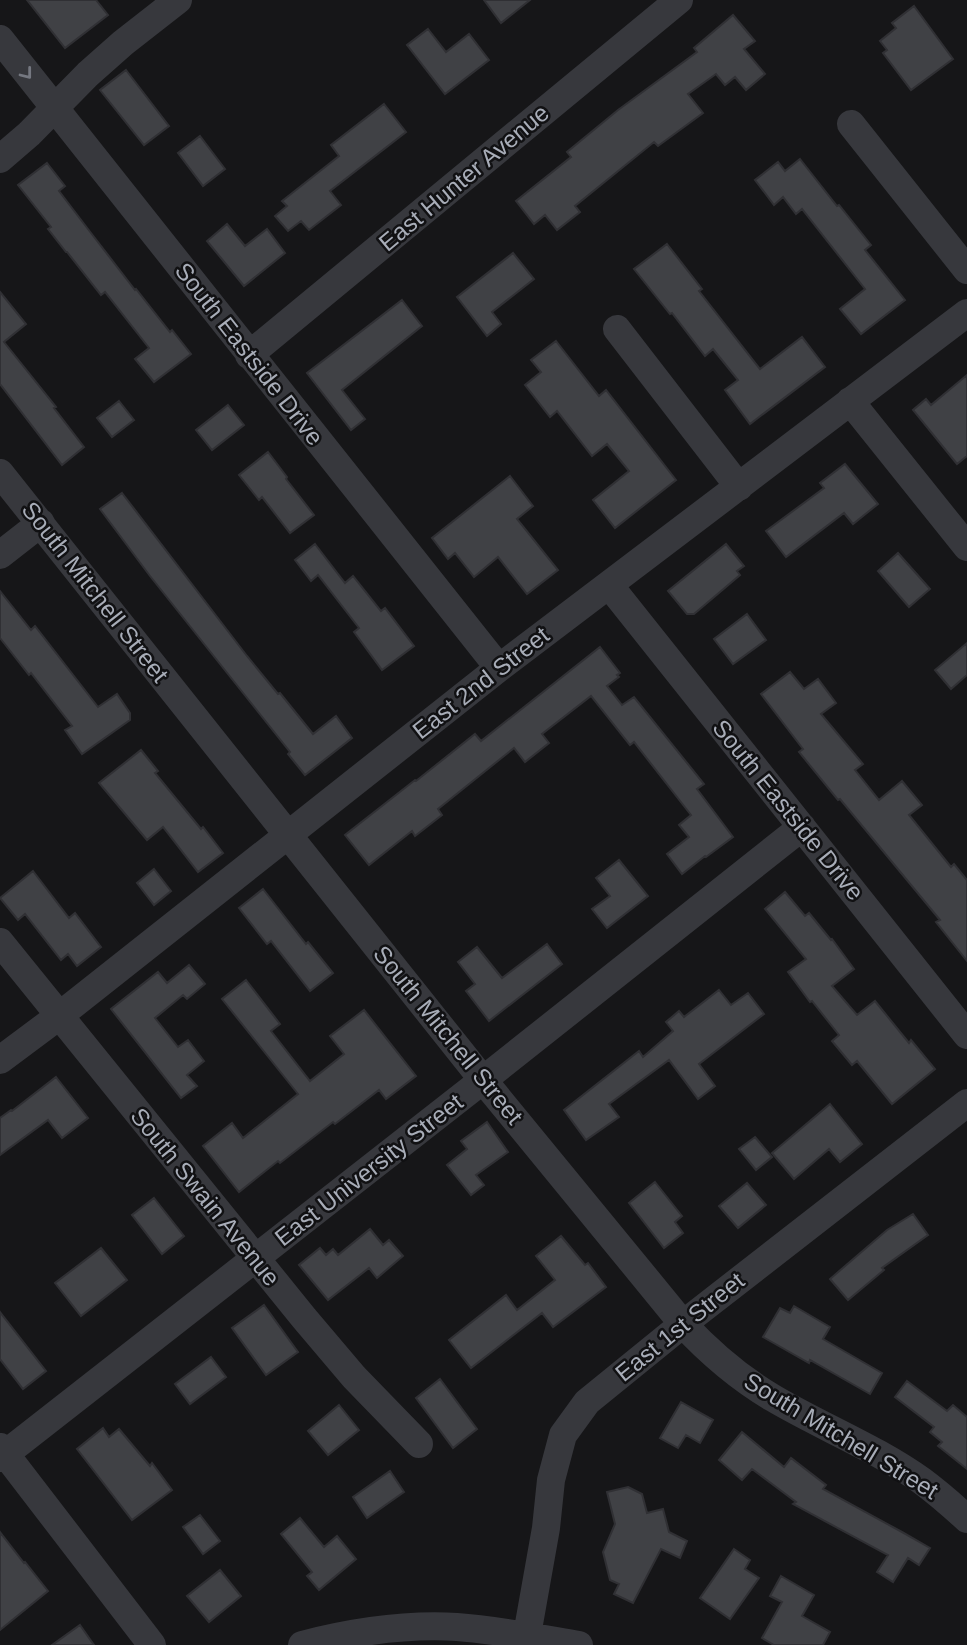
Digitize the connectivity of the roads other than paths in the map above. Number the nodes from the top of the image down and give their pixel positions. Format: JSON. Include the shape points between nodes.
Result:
{"nodes":[{"id":1,"x":178,"y":0,"type":"edge"},
{"id":2,"x":679,"y":0,"type":"edge"},
{"id":3,"x":0,"y":38,"type":"edge"},
{"id":4,"x":55,"y":109,"type":"junction"},
{"id":5,"x":851,"y":124,"type":"dead end"},
{"id":6,"x":0,"y":159,"type":"edge"},
{"id":7,"x":967,"y":270,"type":"edge"},
{"id":8,"x":967,"y":313,"type":"edge"},
{"id":9,"x":617,"y":329,"type":"dead end"},
{"id":10,"x":249,"y":355,"type":"junction"},
{"id":11,"x":850,"y":401,"type":"junction"},
{"id":12,"x":0,"y":473,"type":"edge"},
{"id":13,"x":739,"y":487,"type":"junction"},
{"id":14,"x":40,"y":523,"type":"junction"},
{"id":15,"x":967,"y":547,"type":"edge"},
{"id":16,"x":0,"y":555,"type":"edge"},
{"id":17,"x":609,"y":585,"type":"junction"},
{"id":18,"x":499,"y":668,"type":"junction"},
{"id":19,"x":802,"y":827,"type":"junction"},
{"id":20,"x":287,"y":835,"type":"junction"},
{"id":21,"x":0,"y":942,"type":"edge"},
{"id":22,"x":59,"y":1016,"type":"junction"},
{"id":23,"x":967,"y":1035,"type":"edge"},
{"id":24,"x":0,"y":1060,"type":"edge"},
{"id":25,"x":483,"y":1080,"type":"junction"},
{"id":26,"x":967,"y":1103,"type":"edge"},
{"id":27,"x":255,"y":1259,"type":"junction"},
{"id":28,"x":683,"y":1324,"type":"junction"},
{"id":29,"x":419,"y":1444,"type":"dead end"},
{"id":30,"x":2,"y":1453,"type":"edge"},
{"id":31,"x":967,"y":1519,"type":"edge"},
{"id":32,"x":527,"y":1636,"type":"junction"},
{"id":33,"x":152,"y":1645,"type":"edge"},
{"id":34,"x":302,"y":1645,"type":"edge"},
{"id":35,"x":579,"y":1645,"type":"edge"}],
"edges":[{"from":1,"to":4,"type":"street","via":[[88,74]]},
{"from":2,"to":10,"type":"street","name":"East Hunter Avenue"},
{"from":3,"to":4,"type":"street","name":"South Eastside Drive","one_way":true},
{"from":4,"to":6,"type":"street"},
{"from":4,"to":10,"type":"street","name":"South Eastside Drive"},
{"from":5,"to":7,"type":"street"},
{"from":8,"to":11,"type":"street","name":"East 2nd Street"},
{"from":9,"to":13,"type":"street"},
{"from":10,"to":18,"type":"street","name":"South Eastside Drive"},
{"from":11,"to":13,"type":"street","name":"East 2nd Street"},
{"from":11,"to":15,"type":"street"},
{"from":12,"to":14,"type":"street","name":"South Mitchell Street"},
{"from":13,"to":17,"type":"street","name":"East 2nd Street"},
{"from":14,"to":16,"type":"street"},
{"from":14,"to":20,"type":"street","name":"South Mitchell Street"},
{"from":17,"to":18,"type":"street","name":"East 2nd Street"},
{"from":17,"to":19,"type":"street","name":"South Eastside Drive"},
{"from":18,"to":20,"type":"street","name":"East 2nd Street"},
{"from":19,"to":23,"type":"street","name":"South Eastside Drive"},
{"from":19,"to":25,"type":"street","name":"East University Street"},
{"from":20,"to":22,"type":"street","name":"East 2nd Street"},
{"from":20,"to":25,"type":"street","name":"South Mitchell Street"},
{"from":21,"to":22,"type":"street","name":"South Swain Avenue"},
{"from":22,"to":24,"type":"street","name":"East 2nd Street"},
{"from":22,"to":27,"type":"street","name":"South Swain Avenue"},
{"from":25,"to":27,"type":"street","name":"East University Street"},
{"from":25,"to":28,"type":"street","name":"South Mitchell Street"},
{"from":26,"to":28,"type":"street","name":"East 1st Street"},
{"from":27,"to":29,"type":"street","name":"South Swain Avenue","via":[[354,1377]]},
{"from":27,"to":30,"type":"street","name":"East University Street"},
{"from":28,"to":31,"type":"street","name":"South Mitchell Street","via":[[750,1383],[922,1481]]},
{"from":28,"to":32,"type":"street","name":"East 1st Street","via":[[587,1402],[563,1435],[551,1480]]},
{"from":30,"to":33,"type":"street"},
{"from":32,"to":34,"type":"street","via":[[455,1627],[405,1628]]},
{"from":32,"to":35,"type":"street"}]}
